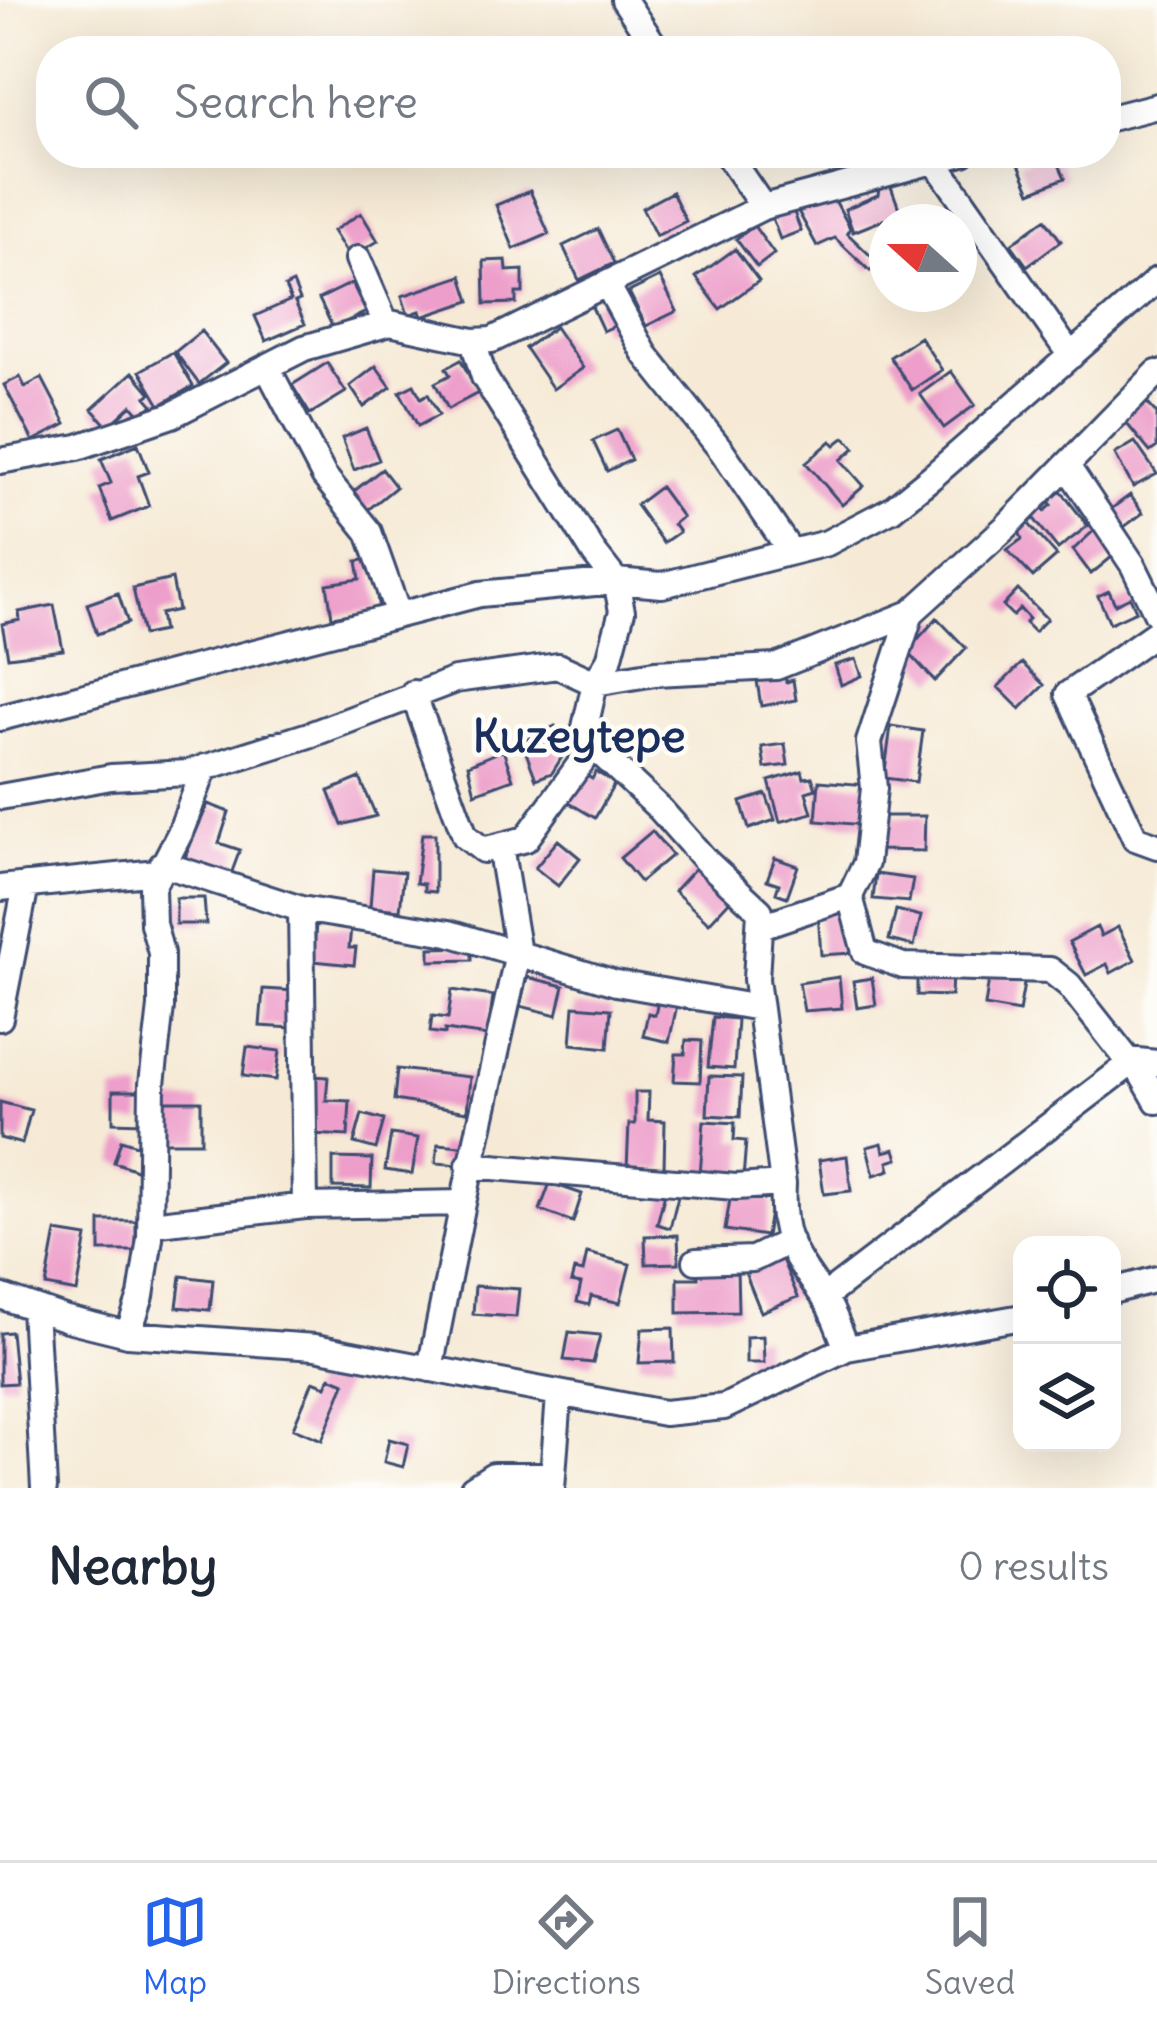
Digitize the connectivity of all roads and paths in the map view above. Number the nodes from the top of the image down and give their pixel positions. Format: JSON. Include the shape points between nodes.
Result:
{"nodes":[{"id":1,"x":624,"y":0,"type":"edge"},
{"id":2,"x":648,"y":36,"type":"edge"},
{"id":3,"x":1154,"y":113,"type":"edge"},
{"id":4,"x":1121,"y":117,"type":"edge"},
{"id":5,"x":736,"y":168,"type":"edge"},
{"id":6,"x":905,"y":168,"type":"edge"},
{"id":7,"x":940,"y":168,"type":"edge"},
{"id":8,"x":763,"y":207,"type":"junction"},
{"id":9,"x":358,"y":259,"type":"dead end"},
{"id":10,"x":1157,"y":280,"type":"edge"},
{"id":11,"x":608,"y":286,"type":"junction"},
{"id":12,"x":386,"y":324,"type":"junction"},
{"id":13,"x":473,"y":341,"type":"junction"},
{"id":14,"x":1071,"y":356,"type":"junction"},
{"id":15,"x":267,"y":367,"type":"junction"},
{"id":16,"x":1157,"y":373,"type":"edge"},
{"id":17,"x":0,"y":461,"type":"edge"},
{"id":18,"x":1067,"y":466,"type":"junction"},
{"id":19,"x":791,"y":552,"type":"junction"},
{"id":20,"x":616,"y":581,"type":"junction"},
{"id":21,"x":911,"y":613,"type":"junction"},
{"id":22,"x":398,"y":614,"type":"junction"},
{"id":23,"x":1157,"y":614,"type":"edge"},
{"id":24,"x":1157,"y":632,"type":"edge"},
{"id":25,"x":595,"y":683,"type":"junction"},
{"id":26,"x":413,"y":693,"type":"junction"},
{"id":27,"x":0,"y":718,"type":"edge"},
{"id":28,"x":593,"y":746,"type":"junction"},
{"id":29,"x":205,"y":767,"type":"junction"},
{"id":30,"x":0,"y":797,"type":"edge"},
{"id":31,"x":500,"y":846,"type":"junction"},
{"id":32,"x":1157,"y":846,"type":"edge"},
{"id":33,"x":159,"y":868,"type":"junction"},
{"id":34,"x":13,"y":886,"type":"edge"},
{"id":35,"x":850,"y":896,"type":"junction"},
{"id":36,"x":301,"y":909,"type":"junction"},
{"id":37,"x":760,"y":926,"type":"junction"},
{"id":38,"x":518,"y":953,"type":"junction"},
{"id":39,"x":760,"y":1008,"type":"junction"},
{"id":40,"x":0,"y":1018,"type":"edge"},
{"id":41,"x":1146,"y":1062,"type":"edge"},
{"id":42,"x":1157,"y":1101,"type":"edge"},
{"id":43,"x":470,"y":1165,"type":"junction"},
{"id":44,"x":783,"y":1184,"type":"junction"},
{"id":45,"x":463,"y":1203,"type":"junction"},
{"id":46,"x":305,"y":1206,"type":"junction"},
{"id":47,"x":151,"y":1224,"type":"junction"},
{"id":48,"x":790,"y":1241,"type":"junction"},
{"id":49,"x":696,"y":1261,"type":"dead end"},
{"id":50,"x":1157,"y":1279,"type":"edge"},
{"id":51,"x":1121,"y":1289,"type":"edge"},
{"id":52,"x":0,"y":1296,"type":"edge"},
{"id":53,"x":824,"y":1297,"type":"junction"},
{"id":54,"x":34,"y":1308,"type":"junction"},
{"id":55,"x":1013,"y":1319,"type":"edge"},
{"id":56,"x":128,"y":1334,"type":"junction"},
{"id":57,"x":847,"y":1348,"type":"junction"},
{"id":58,"x":430,"y":1369,"type":"junction"},
{"id":59,"x":559,"y":1396,"type":"junction"},
{"id":60,"x":553,"y":1482,"type":"edge"},
{"id":61,"x":44,"y":1488,"type":"edge"},
{"id":62,"x":472,"y":1488,"type":"edge"}],
"edges":[{"from":1,"to":2,"type":"street"},
{"from":3,"to":4,"type":"street"},
{"from":5,"to":8,"type":"street"},
{"from":6,"to":8,"type":"street"},
{"from":7,"to":14,"type":"street"},
{"from":8,"to":11,"type":"street"},
{"from":9,"to":12,"type":"street"},
{"from":10,"to":14,"type":"street"},
{"from":11,"to":13,"type":"street","via":[[492,340]]},
{"from":11,"to":19,"type":"street","via":[[645,354]]},
{"from":12,"to":13,"type":"street"},
{"from":12,"to":15,"type":"street"},
{"from":13,"to":20,"type":"street","via":[[484,377]]},
{"from":14,"to":19,"type":"street","via":[[892,509]]},
{"from":15,"to":17,"type":"street","via":[[172,415],[78,447]]},
{"from":15,"to":22,"type":"street","via":[[324,476],[370,532]]},
{"from":16,"to":18,"type":"street"},
{"from":18,"to":21,"type":"street"},
{"from":18,"to":23,"type":"street"},
{"from":19,"to":20,"type":"street","via":[[662,585]]},
{"from":20,"to":22,"type":"street","via":[[479,593]]},
{"from":20,"to":25,"type":"street","via":[[622,611]]},
{"from":21,"to":25,"type":"street","via":[[776,667]]},
{"from":21,"to":35,"type":"street","via":[[869,742],[874,788],[866,863]]},
{"from":22,"to":27,"type":"street"},
{"from":24,"to":32,"type":"street","via":[[1068,694],[1135,838]]},
{"from":25,"to":26,"type":"street","via":[[557,666]]},
{"from":25,"to":28,"type":"street","via":[[584,732]]},
{"from":26,"to":29,"type":"street"},
{"from":26,"to":31,"type":"street","via":[[465,836],[483,850]]},
{"from":28,"to":31,"type":"street","via":[[526,839]]},
{"from":28,"to":37,"type":"street","via":[[748,897]]},
{"from":29,"to":30,"type":"street"},
{"from":29,"to":33,"type":"street"},
{"from":31,"to":38,"type":"street"},
{"from":33,"to":34,"type":"street"},
{"from":33,"to":36,"type":"street"},
{"from":33,"to":47,"type":"street","via":[[151,905],[161,953]]},
{"from":34,"to":40,"type":"street"},
{"from":35,"to":37,"type":"street"},
{"from":35,"to":41,"type":"street","via":[[865,952],[903,966],[1050,970],[1119,1051]]},
{"from":36,"to":38,"type":"street"},
{"from":36,"to":46,"type":"street"},
{"from":37,"to":39,"type":"street"},
{"from":38,"to":39,"type":"street","via":[[616,983]]},
{"from":38,"to":43,"type":"street"},
{"from":39,"to":44,"type":"street"},
{"from":41,"to":42,"type":"street"},
{"from":41,"to":53,"type":"street"},
{"from":43,"to":44,"type":"street"},
{"from":43,"to":45,"type":"street"},
{"from":44,"to":48,"type":"street"},
{"from":45,"to":46,"type":"street"},
{"from":45,"to":58,"type":"street"},
{"from":46,"to":47,"type":"street"},
{"from":47,"to":56,"type":"street"},
{"from":48,"to":49,"type":"street","via":[[753,1259]]},
{"from":48,"to":53,"type":"street"},
{"from":50,"to":51,"type":"street"},
{"from":52,"to":54,"type":"street"},
{"from":53,"to":57,"type":"street"},
{"from":54,"to":56,"type":"street"},
{"from":54,"to":61,"type":"street"},
{"from":55,"to":57,"type":"street"},
{"from":56,"to":58,"type":"street","via":[[315,1348]]},
{"from":57,"to":59,"type":"street","via":[[724,1407],[664,1413]]},
{"from":58,"to":59,"type":"street"},
{"from":59,"to":60,"type":"street"},
{"from":60,"to":62,"type":"street","via":[[493,1475]]}]}
